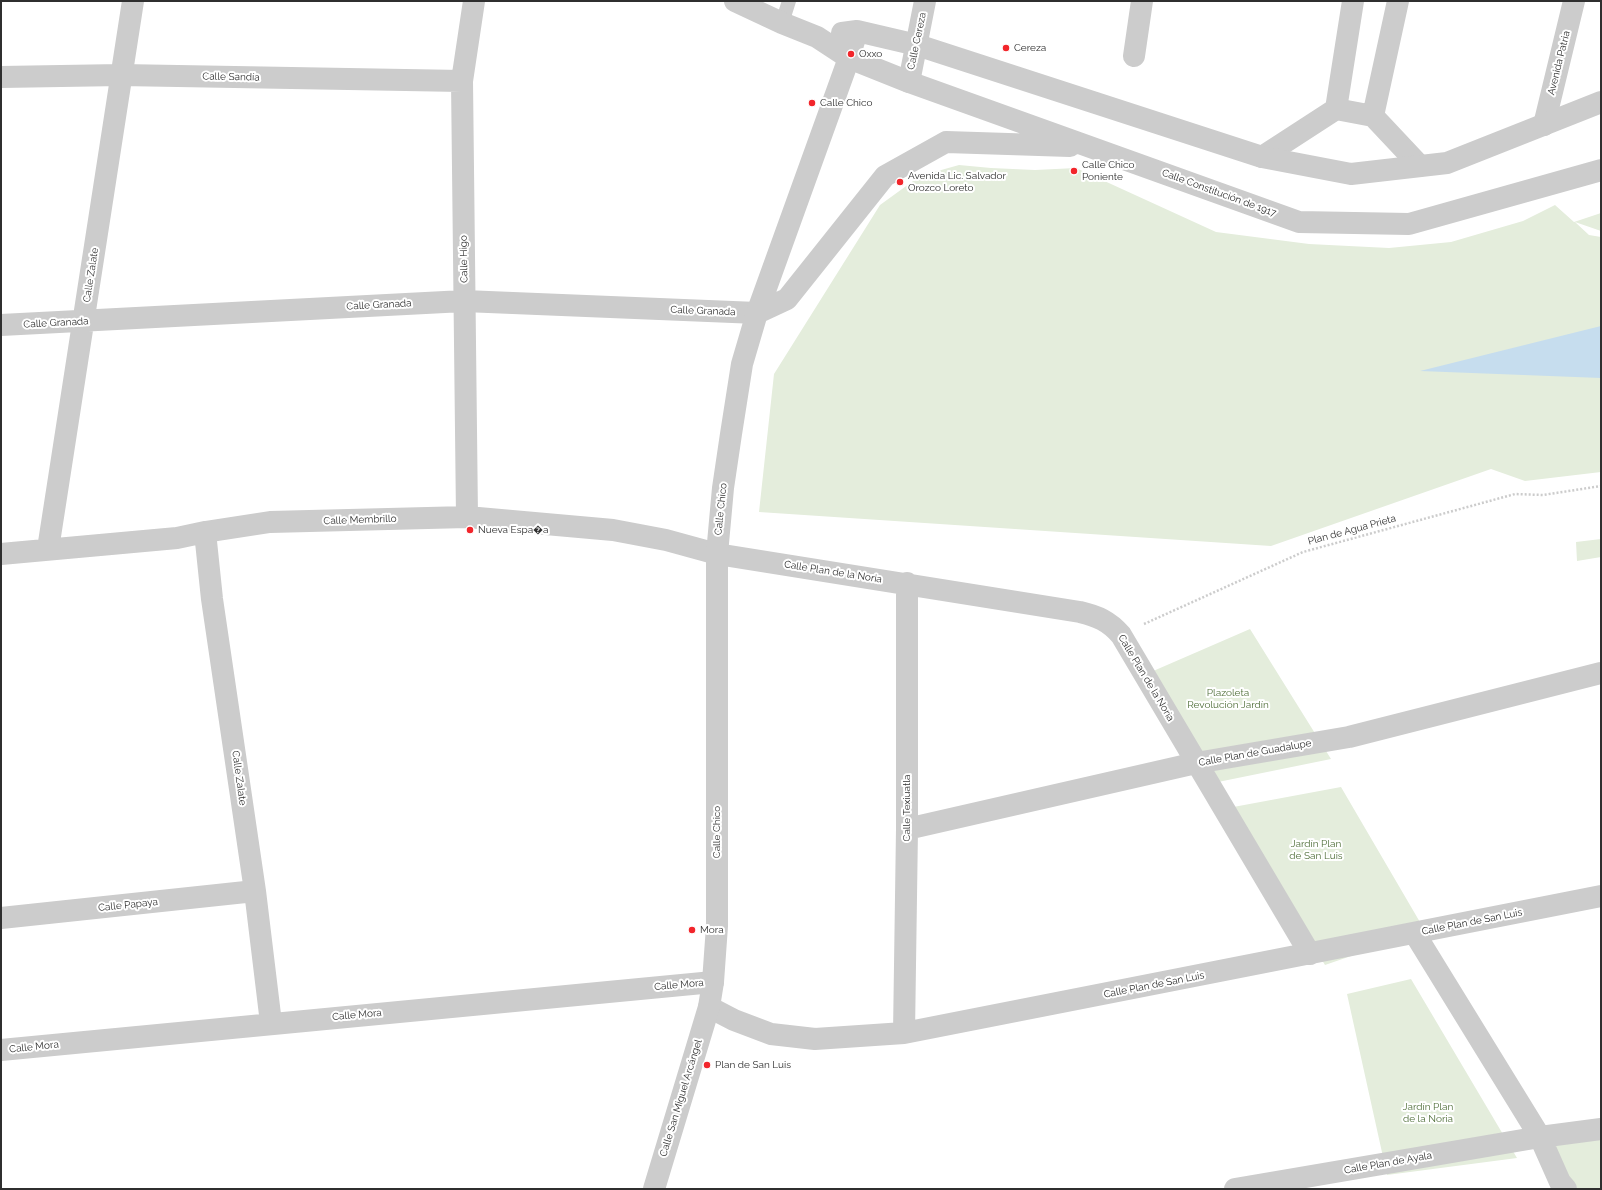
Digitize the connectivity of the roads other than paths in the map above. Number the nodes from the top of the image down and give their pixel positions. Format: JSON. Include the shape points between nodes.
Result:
{"nodes":[{"id":1,"x":133,"y":1,"type":"edge"},
{"id":2,"x":474,"y":1,"type":"edge"},
{"id":3,"x":735,"y":1,"type":"edge"},
{"id":4,"x":789,"y":1,"type":"edge"},
{"id":5,"x":926,"y":1,"type":"edge"},
{"id":6,"x":1142,"y":1,"type":"edge"},
{"id":7,"x":1353,"y":1,"type":"edge"},
{"id":8,"x":1398,"y":1,"type":"edge"},
{"id":9,"x":1574,"y":1,"type":"edge"},
{"id":10,"x":782,"y":22,"type":"junction"},
{"id":11,"x":857,"y":31,"type":"junction"},
{"id":12,"x":817,"y":37,"type":"junction"},
{"id":13,"x":917,"y":44,"type":"junction"},
{"id":14,"x":1134,"y":56,"type":"dead end"},
{"id":15,"x":849,"y":58,"type":"junction"},
{"id":16,"x":121,"y":75,"type":"junction"},
{"id":17,"x":1,"y":77,"type":"edge"},
{"id":18,"x":462,"y":81,"type":"junction"},
{"id":19,"x":909,"y":82,"type":"junction"},
{"id":20,"x":1601,"y":102,"type":"edge"},
{"id":21,"x":1336,"y":110,"type":"junction"},
{"id":22,"x":1373,"y":116,"type":"junction"},
{"id":23,"x":1544,"y":125,"type":"junction"},
{"id":24,"x":1091,"y":147,"type":"junction"},
{"id":25,"x":1262,"y":157,"type":"junction"},
{"id":26,"x":1420,"y":166,"type":"junction"},
{"id":27,"x":1601,"y":170,"type":"edge"},
{"id":28,"x":464,"y":301,"type":"junction"},
{"id":29,"x":757,"y":313,"type":"junction"},
{"id":30,"x":84,"y":321,"type":"junction"},
{"id":31,"x":1,"y":326,"type":"edge"},
{"id":32,"x":467,"y":517,"type":"junction"},
{"id":33,"x":205,"y":532,"type":"junction"},
{"id":34,"x":48,"y":549,"type":"junction"},
{"id":35,"x":1,"y":554,"type":"edge"},
{"id":36,"x":717,"y":554,"type":"junction"},
{"id":37,"x":907,"y":583,"type":"junction"},
{"id":38,"x":1601,"y":673,"type":"edge"},
{"id":39,"x":1196,"y":763,"type":"junction"},
{"id":40,"x":907,"y":829,"type":"junction"},
{"id":41,"x":256,"y":891,"type":"junction"},
{"id":42,"x":1601,"y":896,"type":"edge"},
{"id":43,"x":1,"y":918,"type":"edge"},
{"id":44,"x":1416,"y":934,"type":"junction"},
{"id":45,"x":1310,"y":954,"type":"junction"},
{"id":46,"x":713,"y":982,"type":"junction"},
{"id":47,"x":709,"y":1007,"type":"junction"},
{"id":48,"x":272,"y":1023,"type":"junction"},
{"id":49,"x":904,"y":1033,"type":"junction"},
{"id":50,"x":1,"y":1050,"type":"edge"},
{"id":51,"x":1601,"y":1129,"type":"edge"},
{"id":52,"x":1540,"y":1137,"type":"junction"},
{"id":53,"x":1291,"y":1184,"type":"edge"},
{"id":54,"x":654,"y":1189,"type":"edge"},
{"id":55,"x":1235,"y":1189,"type":"edge"},
{"id":56,"x":1566,"y":1189,"type":"edge"}],
"edges":[{"from":1,"to":16,"type":"street","name":"Calle Zalate"},
{"from":2,"to":18,"type":"street","name":"Calle Higo"},
{"from":3,"to":10,"type":"street","name":"Calle Constitución de 1917"},
{"from":4,"to":10,"type":"lane"},
{"from":5,"to":13,"type":"street","name":"Calle Cereza"},
{"from":6,"to":14,"type":"street"},
{"from":7,"to":21,"type":"street"},
{"from":8,"to":22,"type":"street"},
{"from":9,"to":23,"type":"street","name":"Avenida Patria"},
{"from":10,"to":12,"type":"street","name":"Calle Constitución de 1917"},
{"from":11,"to":12,"type":"street"},
{"from":11,"to":13,"type":"street"},
{"from":11,"to":15,"type":"street","name":"Calle Chico"},
{"from":12,"to":15,"type":"street","name":"Calle Constitución de 1917"},
{"from":13,"to":19,"type":"street","name":"Calle Cereza"},
{"from":13,"to":25,"type":"street"},
{"from":15,"to":19,"type":"street","name":"Calle Constitución de 1917"},
{"from":15,"to":29,"type":"street","name":"Calle Chico"},
{"from":16,"to":17,"type":"street","name":"Calle Sandía"},
{"from":16,"to":18,"type":"street","name":"Calle Sandía"},
{"from":16,"to":30,"type":"street","name":"Calle Zalate"},
{"from":18,"to":28,"type":"street","name":"Calle Higo"},
{"from":19,"to":24,"type":"street","name":"Calle Constitución de 1917"},
{"from":20,"to":23,"type":"street"},
{"from":21,"to":22,"type":"street"},
{"from":21,"to":25,"type":"street"},
{"from":22,"to":26,"type":"street"},
{"from":23,"to":26,"type":"street","via":[[1447,164]]},
{"from":24,"to":27,"type":"street","name":"Calle Constitución de 1917","via":[[1299,222],[1409,224]]},
{"from":24,"to":29,"type":"street","via":[[946,142],[885,176],[787,299]]},
{"from":25,"to":26,"type":"street","via":[[1351,174]]},
{"from":28,"to":29,"type":"street","name":"Calle Granada"},
{"from":28,"to":30,"type":"street","name":"Calle Granada"},
{"from":28,"to":32,"type":"street","name":"Calle Higo"},
{"from":29,"to":36,"type":"street","name":"Calle Chico","via":[[742,364],[723,488]]},
{"from":30,"to":31,"type":"street","name":"Calle Granada"},
{"from":30,"to":34,"type":"street","name":"Calle Zalate"},
{"from":32,"to":33,"type":"street","name":"Calle Membrillo","via":[[270,522]]},
{"from":32,"to":36,"type":"street","name":"Calle Membrillo","via":[[613,530],[666,540]]},
{"from":33,"to":34,"type":"street","name":"Calle Membrillo","via":[[177,538]]},
{"from":33,"to":41,"type":"street","name":"Calle Zalate","via":[[212,599]]},
{"from":34,"to":35,"type":"street","name":"Calle Membrillo"},
{"from":36,"to":37,"type":"street","name":"Calle Plan de la Noria"},
{"from":36,"to":46,"type":"street","name":"Calle Chico","via":[[717,926]]},
{"from":37,"to":39,"type":"street","name":"Calle Plan de la Noria","via":[[1080,612],[1106,621],[1120,635]]},
{"from":37,"to":40,"type":"street","name":"Calle Texiuatla"},
{"from":38,"to":39,"type":"street","name":"Calle Plan de Guadalupe","via":[[1349,737]]},
{"from":39,"to":40,"type":"street","name":"Calle Plan de Guadalupe"},
{"from":39,"to":45,"type":"street","name":"Calle Plan de la Noria"},
{"from":40,"to":49,"type":"street","name":"Calle Texiuatla"},
{"from":41,"to":43,"type":"street","name":"Calle Papaya"},
{"from":41,"to":48,"type":"street","name":"Calle Zalate"},
{"from":42,"to":44,"type":"street","name":"Calle Plan de San Luis"},
{"from":44,"to":45,"type":"street","name":"Calle Plan de San Luis"},
{"from":44,"to":52,"type":"street"},
{"from":45,"to":49,"type":"street","name":"Calle Plan de San Luis"},
{"from":46,"to":47,"type":"street","name":"Calle Chico"},
{"from":46,"to":48,"type":"street","name":"Calle Mora"},
{"from":47,"to":49,"type":"street","name":"Calle Plan de San Luis","via":[[771,1034],[816,1039]]},
{"from":47,"to":54,"type":"street","name":"Calle San Miguel Arcángel"},
{"from":48,"to":50,"type":"street","name":"Calle Mora"},
{"from":51,"to":52,"type":"street","name":"Calle Plan de Ayala"},
{"from":52,"to":53,"type":"street","name":"Calle Plan de Ayala"},
{"from":52,"to":56,"type":"street","via":[[1560,1182]]},
{"from":53,"to":55,"type":"street","name":"Calle Plan de Ayala"}]}
